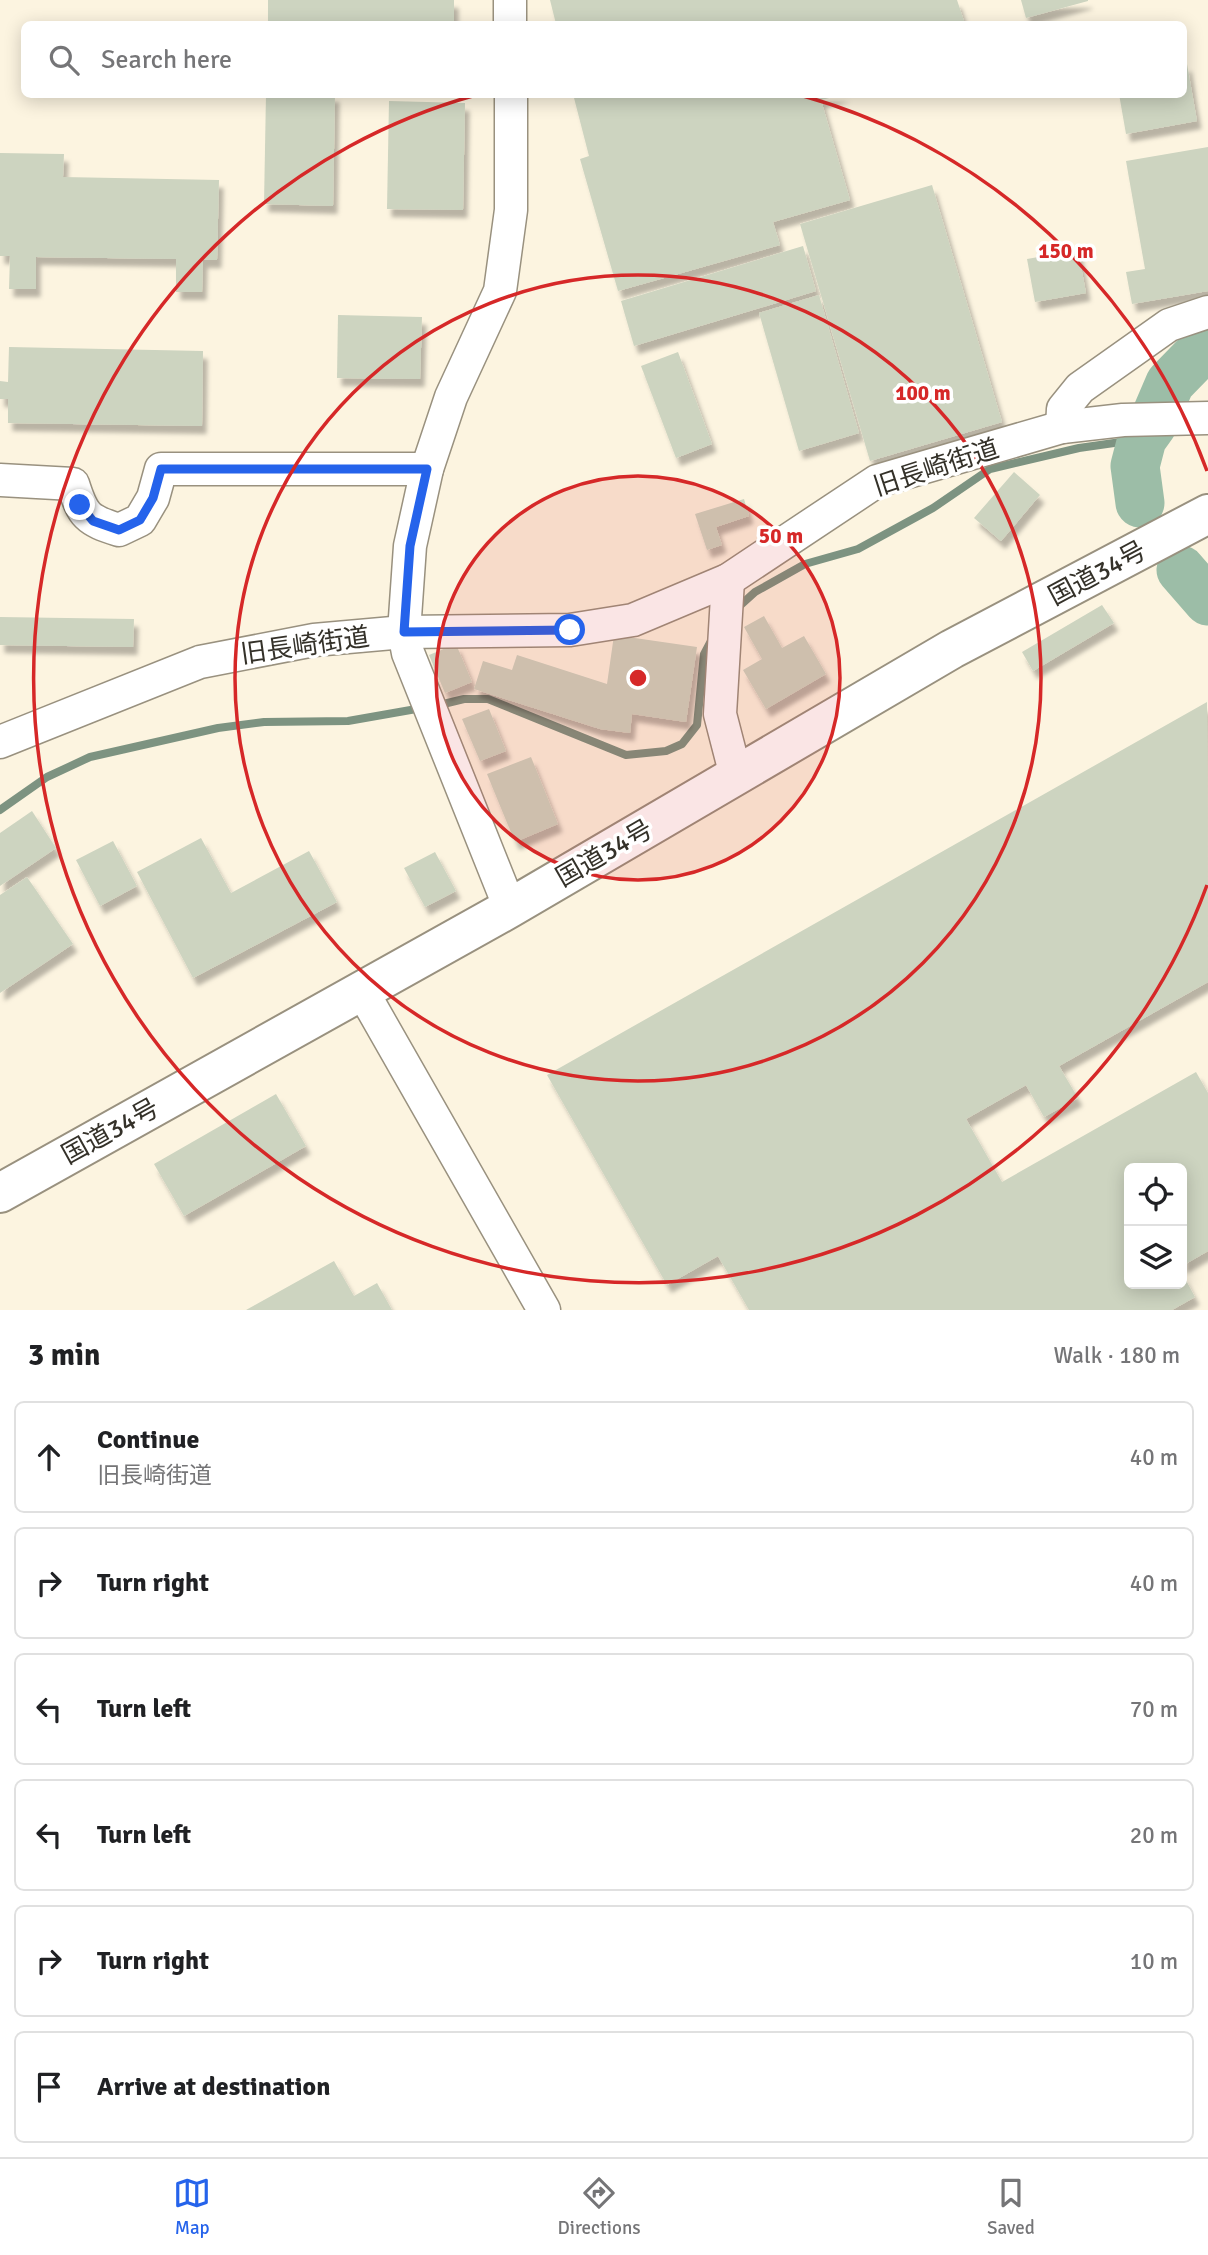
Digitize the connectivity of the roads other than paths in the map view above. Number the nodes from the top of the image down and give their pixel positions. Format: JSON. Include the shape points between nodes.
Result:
{"nodes":[{"id":1,"x":510,"y":0,"type":"edge"},
{"id":2,"x":510,"y":21,"type":"edge"},
{"id":3,"x":511,"y":98,"type":"edge"},
{"id":4,"x":1208,"y":312,"type":"edge"},
{"id":5,"x":1198,"y":417,"type":"edge"},
{"id":6,"x":1062,"y":427,"type":"junction"},
{"id":7,"x":427,"y":469,"type":"junction"},
{"id":8,"x":0,"y":480,"type":"edge"},
{"id":9,"x":1208,"y":514,"type":"edge"},
{"id":10,"x":728,"y":580,"type":"junction"},
{"id":11,"x":404,"y":632,"type":"junction"},
{"id":12,"x":0,"y":742,"type":"edge"},
{"id":13,"x":736,"y":776,"type":"junction"},
{"id":14,"x":510,"y":908,"type":"junction"},
{"id":15,"x":361,"y":989,"type":"junction"},
{"id":16,"x":0,"y":1193,"type":"edge"},
{"id":17,"x":544,"y":1310,"type":"edge"}],
"edges":[{"from":1,"to":2,"type":"street"},
{"from":3,"to":7,"type":"street","via":[[511,211],[500,291],[451,397]]},
{"from":4,"to":6,"type":"street","via":[[1169,325],[1080,388],[1063,409]]},
{"from":5,"to":6,"type":"street","name":"旧長崎街道"},
{"from":6,"to":10,"type":"street","name":"旧長崎街道","via":[[877,481]]},
{"from":7,"to":8,"type":"street","via":[[161,469],[153,498],[140,520],[119,530],[93,521],[80,505],[73,484]]},
{"from":7,"to":11,"type":"street","via":[[410,546]]},
{"from":9,"to":13,"type":"highway","name":"国道34号","via":[[952,649]]},
{"from":10,"to":11,"type":"street","name":"旧長崎街道","via":[[633,620],[570,630]]},
{"from":10,"to":13,"type":"street","via":[[720,714]]},
{"from":11,"to":12,"type":"street","name":"旧長崎街道","via":[[314,640],[200,662]]},
{"from":11,"to":14,"type":"street","via":[[408,653]]},
{"from":13,"to":14,"type":"highway","name":"国道34号"},
{"from":14,"to":15,"type":"highway","name":"国道34号"},
{"from":15,"to":16,"type":"highway","name":"国道34号"},
{"from":15,"to":17,"type":"street"}]}
